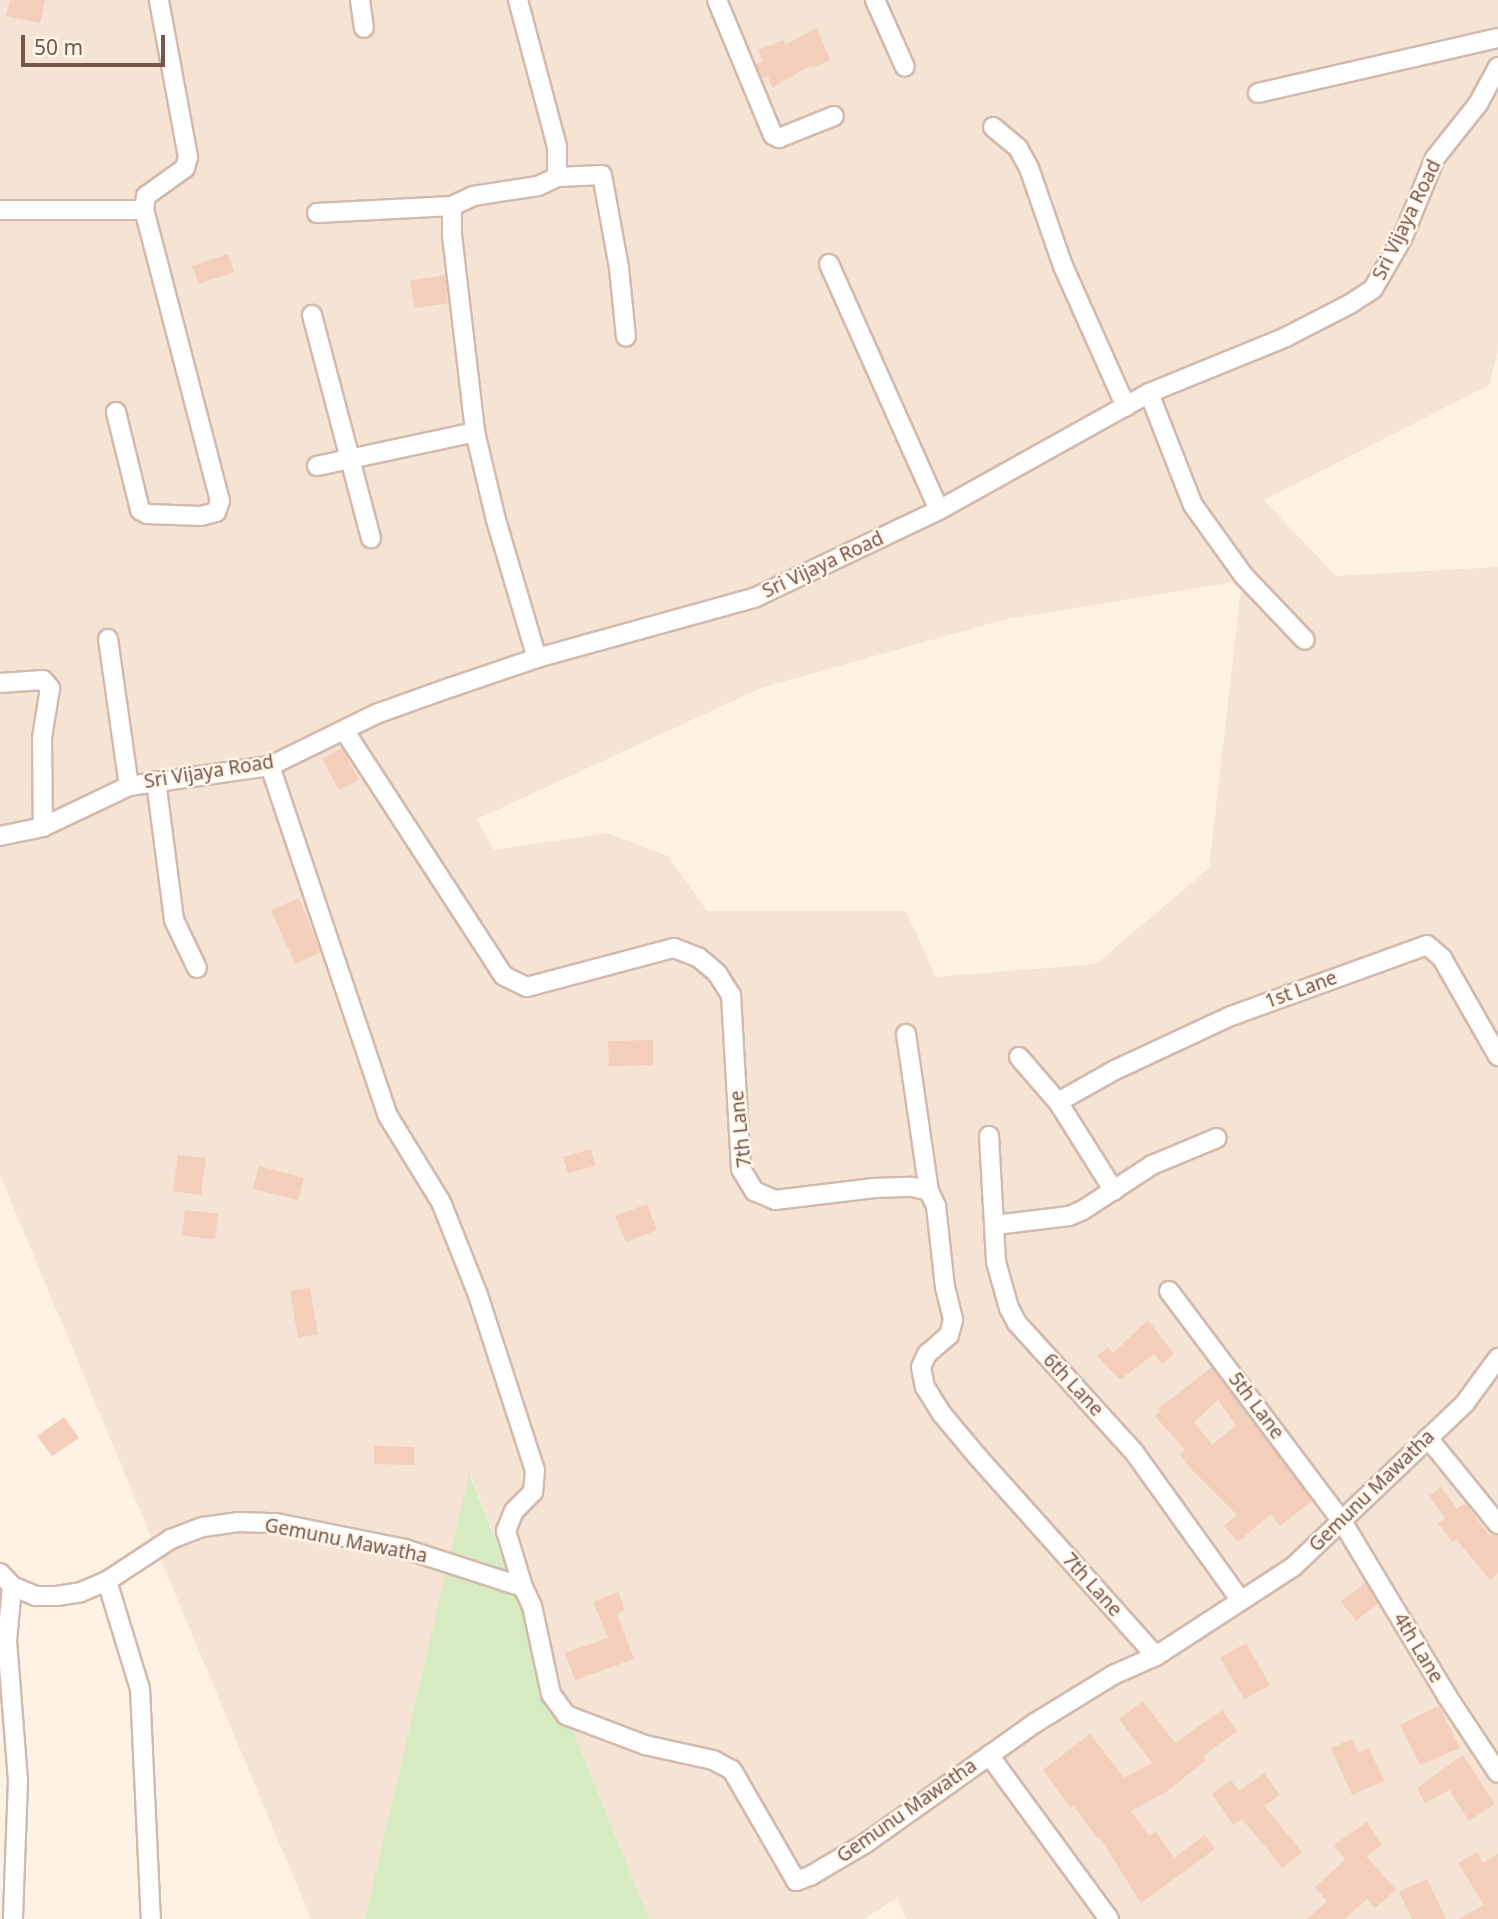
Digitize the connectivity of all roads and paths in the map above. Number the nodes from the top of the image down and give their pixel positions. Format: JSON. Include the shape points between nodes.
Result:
{"nodes":[{"id":1,"x":159,"y":0,"type":"edge"},
{"id":2,"x":360,"y":0,"type":"edge"},
{"id":3,"x":518,"y":0,"type":"edge"},
{"id":4,"x":717,"y":0,"type":"edge"},
{"id":5,"x":875,"y":0,"type":"edge"},
{"id":6,"x":364,"y":28,"type":"dead end"},
{"id":7,"x":1498,"y":38,"type":"edge"},
{"id":8,"x":905,"y":67,"type":"dead end"},
{"id":9,"x":1498,"y":68,"type":"edge"},
{"id":10,"x":1258,"y":93,"type":"dead end"},
{"id":11,"x":834,"y":116,"type":"dead end"},
{"id":12,"x":993,"y":127,"type":"dead end"},
{"id":13,"x":557,"y":177,"type":"junction"},
{"id":14,"x":452,"y":206,"type":"junction"},
{"id":15,"x":0,"y":210,"type":"edge"},
{"id":16,"x":144,"y":210,"type":"junction"},
{"id":17,"x":317,"y":213,"type":"dead end"},
{"id":18,"x":829,"y":264,"type":"dead end"},
{"id":19,"x":312,"y":315,"type":"dead end"},
{"id":20,"x":626,"y":337,"type":"dead end"},
{"id":21,"x":1149,"y":393,"type":"junction"},
{"id":22,"x":1126,"y":407,"type":"junction"},
{"id":23,"x":116,"y":412,"type":"dead end"},
{"id":24,"x":475,"y":432,"type":"junction"},
{"id":25,"x":349,"y":460,"type":"junction"},
{"id":26,"x":317,"y":466,"type":"dead end"},
{"id":27,"x":939,"y":510,"type":"junction"},
{"id":28,"x":371,"y":538,"type":"dead end"},
{"id":29,"x":108,"y":639,"type":"dead end"},
{"id":30,"x":1305,"y":640,"type":"dead end"},
{"id":31,"x":537,"y":658,"type":"junction"},
{"id":32,"x":0,"y":683,"type":"edge"},
{"id":33,"x":344,"y":730,"type":"junction"},
{"id":34,"x":270,"y":766,"type":"junction"},
{"id":35,"x":156,"y":780,"type":"junction"},
{"id":36,"x":129,"y":786,"type":"junction"},
{"id":37,"x":43,"y":827,"type":"junction"},
{"id":38,"x":0,"y":836,"type":"edge"},
{"id":39,"x":197,"y":968,"type":"dead end"},
{"id":40,"x":906,"y":1034,"type":"dead end"},
{"id":41,"x":1498,"y":1056,"type":"edge"},
{"id":42,"x":1019,"y":1057,"type":"dead end"},
{"id":43,"x":1058,"y":1102,"type":"junction"},
{"id":44,"x":989,"y":1136,"type":"dead end"},
{"id":45,"x":1217,"y":1138,"type":"dead end"},
{"id":46,"x":929,"y":1191,"type":"junction"},
{"id":47,"x":1114,"y":1191,"type":"junction"},
{"id":48,"x":995,"y":1225,"type":"junction"},
{"id":49,"x":1169,"y":1291,"type":"dead end"},
{"id":50,"x":1498,"y":1358,"type":"edge"},
{"id":51,"x":1428,"y":1438,"type":"junction"},
{"id":52,"x":1342,"y":1521,"type":"junction"},
{"id":53,"x":1498,"y":1524,"type":"edge"},
{"id":54,"x":6,"y":1580,"type":"edge"},
{"id":55,"x":107,"y":1581,"type":"junction"},
{"id":56,"x":523,"y":1587,"type":"junction"},
{"id":57,"x":1241,"y":1601,"type":"junction"},
{"id":58,"x":1156,"y":1656,"type":"junction"},
{"id":59,"x":989,"y":1755,"type":"junction"},
{"id":60,"x":1498,"y":1773,"type":"edge"},
{"id":61,"x":13,"y":1919,"type":"edge"},
{"id":62,"x":151,"y":1919,"type":"edge"},
{"id":63,"x":1110,"y":1919,"type":"edge"}],
"edges":[{"from":1,"to":16,"type":"street","via":[[188,157],[185,168],[146,196]]},
{"from":2,"to":6,"type":"street"},
{"from":3,"to":13,"type":"street","via":[[557,147]]},
{"from":4,"to":11,"type":"street","via":[[773,135],[779,138]]},
{"from":5,"to":8,"type":"street"},
{"from":7,"to":10,"type":"street"},
{"from":9,"to":21,"type":"street","name":"Sri Vijaya Road","via":[[1478,104],[1435,158],[1402,239],[1373,289],[1286,337]]},
{"from":12,"to":22,"type":"street","via":[[1018,148],[1029,168],[1063,266]]},
{"from":13,"to":14,"type":"street","via":[[538,186],[473,196]]},
{"from":13,"to":20,"type":"street","via":[[596,173],[605,179]]},
{"from":14,"to":17,"type":"street"},
{"from":14,"to":24,"type":"street"},
{"from":15,"to":16,"type":"street"},
{"from":16,"to":23,"type":"street","via":[[220,501],[216,512],[201,516],[140,510]]},
{"from":18,"to":27,"type":"street"},
{"from":19,"to":25,"type":"street"},
{"from":21,"to":22,"type":"street","name":"Sri Vijaya Road"},
{"from":21,"to":30,"type":"street","via":[[1193,505],[1244,576]]},
{"from":22,"to":27,"type":"street","name":"Sri Vijaya Road"},
{"from":24,"to":25,"type":"street"},
{"from":24,"to":31,"type":"street"},
{"from":25,"to":26,"type":"street"},
{"from":25,"to":28,"type":"street"},
{"from":27,"to":31,"type":"street","name":"Sri Vijaya Road","via":[[754,598]]},
{"from":29,"to":36,"type":"street"},
{"from":31,"to":33,"type":"street","name":"Sri Vijaya Road","via":[[376,714]]},
{"from":32,"to":37,"type":"street","via":[[43,681],[50,688],[42,738]]},
{"from":33,"to":34,"type":"street","name":"Sri Vijaya Road"},
{"from":33,"to":46,"type":"street","name":"7th Lane","via":[[504,976],[527,987],[674,948],[698,957],[717,973],[732,995],[741,1169],[754,1191],[775,1200],[874,1188]]},
{"from":34,"to":35,"type":"street","name":"Sri Vijaya Road"},
{"from":34,"to":56,"type":"street","via":[[388,1116],[440,1202],[478,1295],[535,1470],[533,1492],[514,1511],[506,1531]]},
{"from":35,"to":36,"type":"street","name":"Sri Vijaya Road"},
{"from":35,"to":39,"type":"street","via":[[174,920]]},
{"from":36,"to":37,"type":"street","name":"Sri Vijaya Road"},
{"from":37,"to":38,"type":"street","name":"Sri Vijaya Road"},
{"from":40,"to":46,"type":"street"},
{"from":41,"to":43,"type":"street","name":"1st Lane","via":[[1442,958],[1427,945],[1231,1016]]},
{"from":42,"to":43,"type":"street"},
{"from":43,"to":47,"type":"street"},
{"from":44,"to":48,"type":"street","name":"6th Lane"},
{"from":45,"to":47,"type":"street","via":[[1152,1164]]},
{"from":46,"to":58,"type":"street","name":"7th Lane","via":[[936,1206],[953,1320],[949,1335],[927,1354],[921,1367],[925,1387],[977,1456]]},
{"from":47,"to":48,"type":"street","via":[[1069,1216]]},
{"from":48,"to":57,"type":"street","name":"6th Lane","via":[[999,1280],[1017,1323],[1133,1452]]},
{"from":49,"to":52,"type":"street","name":"5th Lane"},
{"from":50,"to":51,"type":"street","name":"Gemunu Mawatha","via":[[1465,1403]]},
{"from":51,"to":52,"type":"street","name":"Gemunu Mawatha"},
{"from":51,"to":53,"type":"street"},
{"from":52,"to":57,"type":"street","name":"Gemunu Mawatha","via":[[1293,1567]]},
{"from":52,"to":60,"type":"street","name":"4th Lane"},
{"from":54,"to":55,"type":"street","name":"Gemunu Mawatha","via":[[36,1596],[81,1592]]},
{"from":54,"to":61,"type":"street","via":[[6,1641],[18,1780]]},
{"from":55,"to":56,"type":"street","name":"Gemunu Mawatha","via":[[171,1539],[203,1527],[238,1522],[276,1523],[405,1549]]},
{"from":55,"to":62,"type":"street","via":[[140,1689]]},
{"from":56,"to":59,"type":"street","name":"Gemunu Mawatha","via":[[532,1606],[551,1694],[566,1716],[645,1745],[713,1760],[732,1770],[796,1881],[866,1843]]},
{"from":57,"to":58,"type":"street","name":"Gemunu Mawatha"},
{"from":58,"to":59,"type":"street","name":"Gemunu Mawatha","via":[[1114,1675]]},
{"from":59,"to":63,"type":"street"}]}
